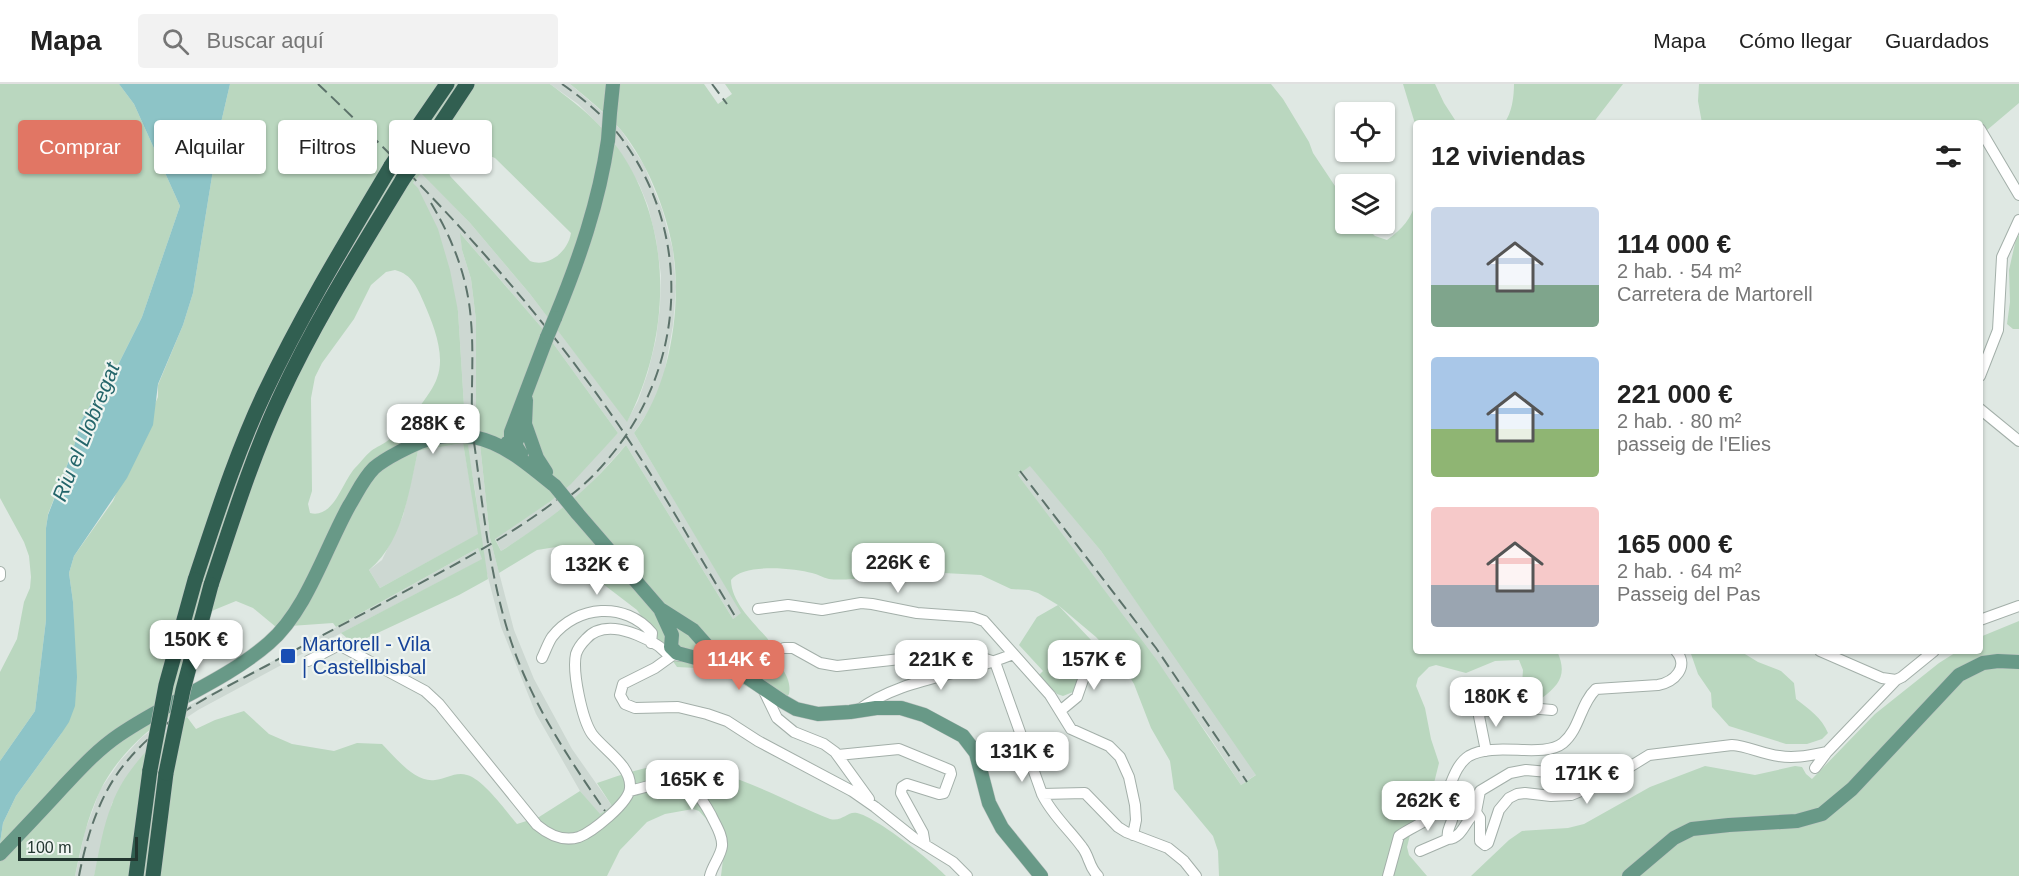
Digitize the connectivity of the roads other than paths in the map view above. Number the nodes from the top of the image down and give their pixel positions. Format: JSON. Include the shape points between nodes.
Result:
{"nodes":[{"id":1,"x":447,"y":84,"type":"edge"},
{"id":2,"x":467,"y":84,"type":"edge"},
{"id":3,"x":613,"y":84,"type":"edge"},
{"id":4,"x":1983,"y":134,"type":"edge"},
{"id":5,"x":2019,"y":195,"type":"edge"},
{"id":6,"x":2019,"y":220,"type":"edge"},
{"id":7,"x":1983,"y":368,"type":"edge"},
{"id":8,"x":1983,"y":411,"type":"edge"},
{"id":9,"x":519,"y":423,"type":"junction"},
{"id":10,"x":494,"y":434,"type":"junction"},
{"id":11,"x":447,"y":436,"type":"junction"},
{"id":12,"x":2019,"y":441,"type":"edge"},
{"id":13,"x":513,"y":443,"type":"junction"},
{"id":14,"x":532,"y":462,"type":"junction"},
{"id":15,"x":376,"y":466,"type":"junction"},
{"id":16,"x":2019,"y":606,"type":"edge"},
{"id":17,"x":660,"y":609,"type":"junction"},
{"id":18,"x":759,"y":609,"type":"dead end"},
{"id":19,"x":1983,"y":619,"type":"edge"},
{"id":20,"x":687,"y":628,"type":"junction"},
{"id":21,"x":671,"y":637,"type":"junction"},
{"id":22,"x":698,"y":638,"type":"junction"},
{"id":23,"x":654,"y":644,"type":"junction"},
{"id":24,"x":784,"y":648,"type":"dead end"},
{"id":25,"x":1094,"y":648,"type":"dead end"},
{"id":26,"x":1014,"y":654,"type":"junction"},
{"id":27,"x":1678,"y":654,"type":"edge"},
{"id":28,"x":1827,"y":654,"type":"edge"},
{"id":29,"x":1930,"y":654,"type":"edge"},
{"id":30,"x":680,"y":655,"type":"junction"},
{"id":31,"x":542,"y":658,"type":"dead end"},
{"id":32,"x":308,"y":662,"type":"dead end"},
{"id":33,"x":995,"y":662,"type":"junction"},
{"id":34,"x":2019,"y":662,"type":"edge"},
{"id":35,"x":734,"y":668,"type":"junction"},
{"id":36,"x":1896,"y":680,"type":"junction"},
{"id":37,"x":762,"y":687,"type":"junction"},
{"id":38,"x":1552,"y":710,"type":"dead end"},
{"id":39,"x":857,"y":711,"type":"junction"},
{"id":40,"x":1060,"y":711,"type":"junction"},
{"id":41,"x":1486,"y":751,"type":"junction"},
{"id":42,"x":1827,"y":752,"type":"junction"},
{"id":43,"x":838,"y":755,"type":"junction"},
{"id":44,"x":1815,"y":768,"type":"dead end"},
{"id":45,"x":1548,"y":772,"type":"dead end"},
{"id":46,"x":1450,"y":783,"type":"junction"},
{"id":47,"x":630,"y":791,"type":"junction"},
{"id":48,"x":1042,"y":794,"type":"junction"},
{"id":49,"x":875,"y":807,"type":"junction"},
{"id":50,"x":1476,"y":812,"type":"junction"},
{"id":51,"x":1133,"y":835,"type":"junction"},
{"id":52,"x":1448,"y":839,"type":"junction"},
{"id":53,"x":925,"y":845,"type":"junction"},
{"id":54,"x":1420,"y":851,"type":"dead end"},
{"id":55,"x":0,"y":854,"type":"edge"},
{"id":56,"x":135,"y":876,"type":"edge"},
{"id":57,"x":153,"y":876,"type":"edge"},
{"id":58,"x":710,"y":876,"type":"edge"},
{"id":59,"x":967,"y":876,"type":"edge"},
{"id":60,"x":1041,"y":876,"type":"edge"},
{"id":61,"x":1098,"y":876,"type":"edge"},
{"id":62,"x":1196,"y":876,"type":"edge"},
{"id":63,"x":1388,"y":876,"type":"edge"},
{"id":64,"x":1629,"y":876,"type":"edge"}],
"edges":[{"from":1,"to":56,"type":"highway","bridge":true,"via":[[317,289],[237,455],[195,580],[166,685]]},
{"from":2,"to":57,"type":"highway","bridge":true,"via":[[331,297],[280,397],[253,463],[211,585],[183,690],[166,773]]},
{"from":3,"to":9,"type":"main road","bridge":true,"via":[[608,140],[587,235],[526,392]]},
{"from":4,"to":5,"type":"street"},
{"from":6,"to":7,"type":"street","via":[[2002,257],[1998,330]]},
{"from":8,"to":12,"type":"street"},
{"from":9,"to":10,"type":"main road"},
{"from":9,"to":13,"type":"main road","via":[[520,436]]},
{"from":9,"to":14,"type":"main road"},
{"from":10,"to":13,"type":"main road"},
{"from":10,"to":15,"type":"main road","via":[[457,426],[431,430],[403,441]]},
{"from":11,"to":13,"type":"main road","via":[[461,432]]},
{"from":11,"to":14,"type":"main road","via":[[485,440]]},
{"from":11,"to":15,"type":"main road","via":[[411,446]]},
{"from":13,"to":14,"type":"main road"},
{"from":14,"to":17,"type":"main road","bridge":true},
{"from":15,"to":55,"type":"main road","via":[[358,490],[301,600],[278,635],[246,660],[130,727],[92,757]]},
{"from":16,"to":19,"type":"street"},
{"from":17,"to":20,"type":"main road"},
{"from":17,"to":21,"type":"main road"},
{"from":18,"to":26,"type":"street","via":[[789,605],[822,610],[861,603],[973,617],[984,621]]},
{"from":20,"to":21,"type":"main road","via":[[680,628]]},
{"from":20,"to":22,"type":"main road"},
{"from":21,"to":23,"type":"street"},
{"from":21,"to":30,"type":"main road","via":[[671,647]]},
{"from":22,"to":30,"type":"main road","via":[[697,648]]},
{"from":22,"to":35,"type":"main road"},
{"from":23,"to":30,"type":"street","via":[[669,655]]},
{"from":23,"to":31,"type":"street","via":[[647,627],[617,611],[600,610],[572,618],[552,638]]},
{"from":23,"to":47,"type":"street","via":[[622,630],[607,629],[587,638],[576,658],[587,723],[626,771]]},
{"from":24,"to":33,"type":"street","via":[[837,666],[964,652]]},
{"from":25,"to":40,"type":"street","via":[[1077,697]]},
{"from":26,"to":33,"type":"street"},
{"from":26,"to":40,"type":"street"},
{"from":27,"to":41,"type":"street","via":[[1681,668],[1665,684],[1596,689],[1589,695],[1572,732],[1558,746]]},
{"from":28,"to":36,"type":"street","via":[[1882,678]]},
{"from":29,"to":36,"type":"street"},
{"from":30,"to":35,"type":"main road"},
{"from":30,"to":49,"type":"street","via":[[623,684],[621,695],[625,704],[635,708],[678,707],[718,717]]},
{"from":32,"to":47,"type":"street","via":[[339,645],[425,691],[537,825],[555,836],[568,839],[586,833],[620,806]]},
{"from":33,"to":39,"type":"street","via":[[895,691],[873,699]]},
{"from":33,"to":48,"type":"street"},
{"from":34,"to":64,"type":"main road","via":[[1983,663],[1959,675],[1852,789],[1822,814],[1797,821],[1692,829],[1674,838]]},
{"from":35,"to":37,"type":"main road"},
{"from":36,"to":42,"type":"street"},
{"from":37,"to":39,"type":"main road","via":[[804,712]]},
{"from":37,"to":43,"type":"street","via":[[782,723]]},
{"from":38,"to":41,"type":"street","via":[[1478,711]]},
{"from":39,"to":60,"type":"main road","via":[[901,708],[924,715],[963,736],[976,753],[989,803],[1002,828]]},
{"from":40,"to":51,"type":"street","via":[[1071,729],[1108,746],[1120,757],[1135,805]]},
{"from":41,"to":46,"type":"street","via":[[1464,760]]},
{"from":42,"to":44,"type":"street"},
{"from":42,"to":50,"type":"street","via":[[1790,758],[1732,745],[1649,755],[1610,779],[1571,795],[1526,793],[1509,798],[1499,810],[1485,845],[1480,841],[1480,818]]},
{"from":43,"to":49,"type":"street"},
{"from":43,"to":53,"type":"street","via":[[899,749],[950,770],[944,793],[906,784],[902,787],[901,793],[923,833]]},
{"from":45,"to":50,"type":"street","via":[[1518,771],[1499,779],[1480,791]]},
{"from":46,"to":52,"type":"street","via":[[1454,806]]},
{"from":46,"to":63,"type":"street","via":[[1438,809],[1399,836]]},
{"from":47,"to":58,"type":"street","via":[[668,781],[691,786],[720,833],[722,846]]},
{"from":48,"to":51,"type":"street","via":[[1085,793],[1118,827]]},
{"from":48,"to":61,"type":"street","via":[[1083,848],[1090,868]]},
{"from":49,"to":53,"type":"street"},
{"from":50,"to":52,"type":"street","via":[[1458,835]]},
{"from":51,"to":62,"type":"street","via":[[1168,848]]},
{"from":52,"to":54,"type":"street"},
{"from":53,"to":59,"type":"street"}]}
